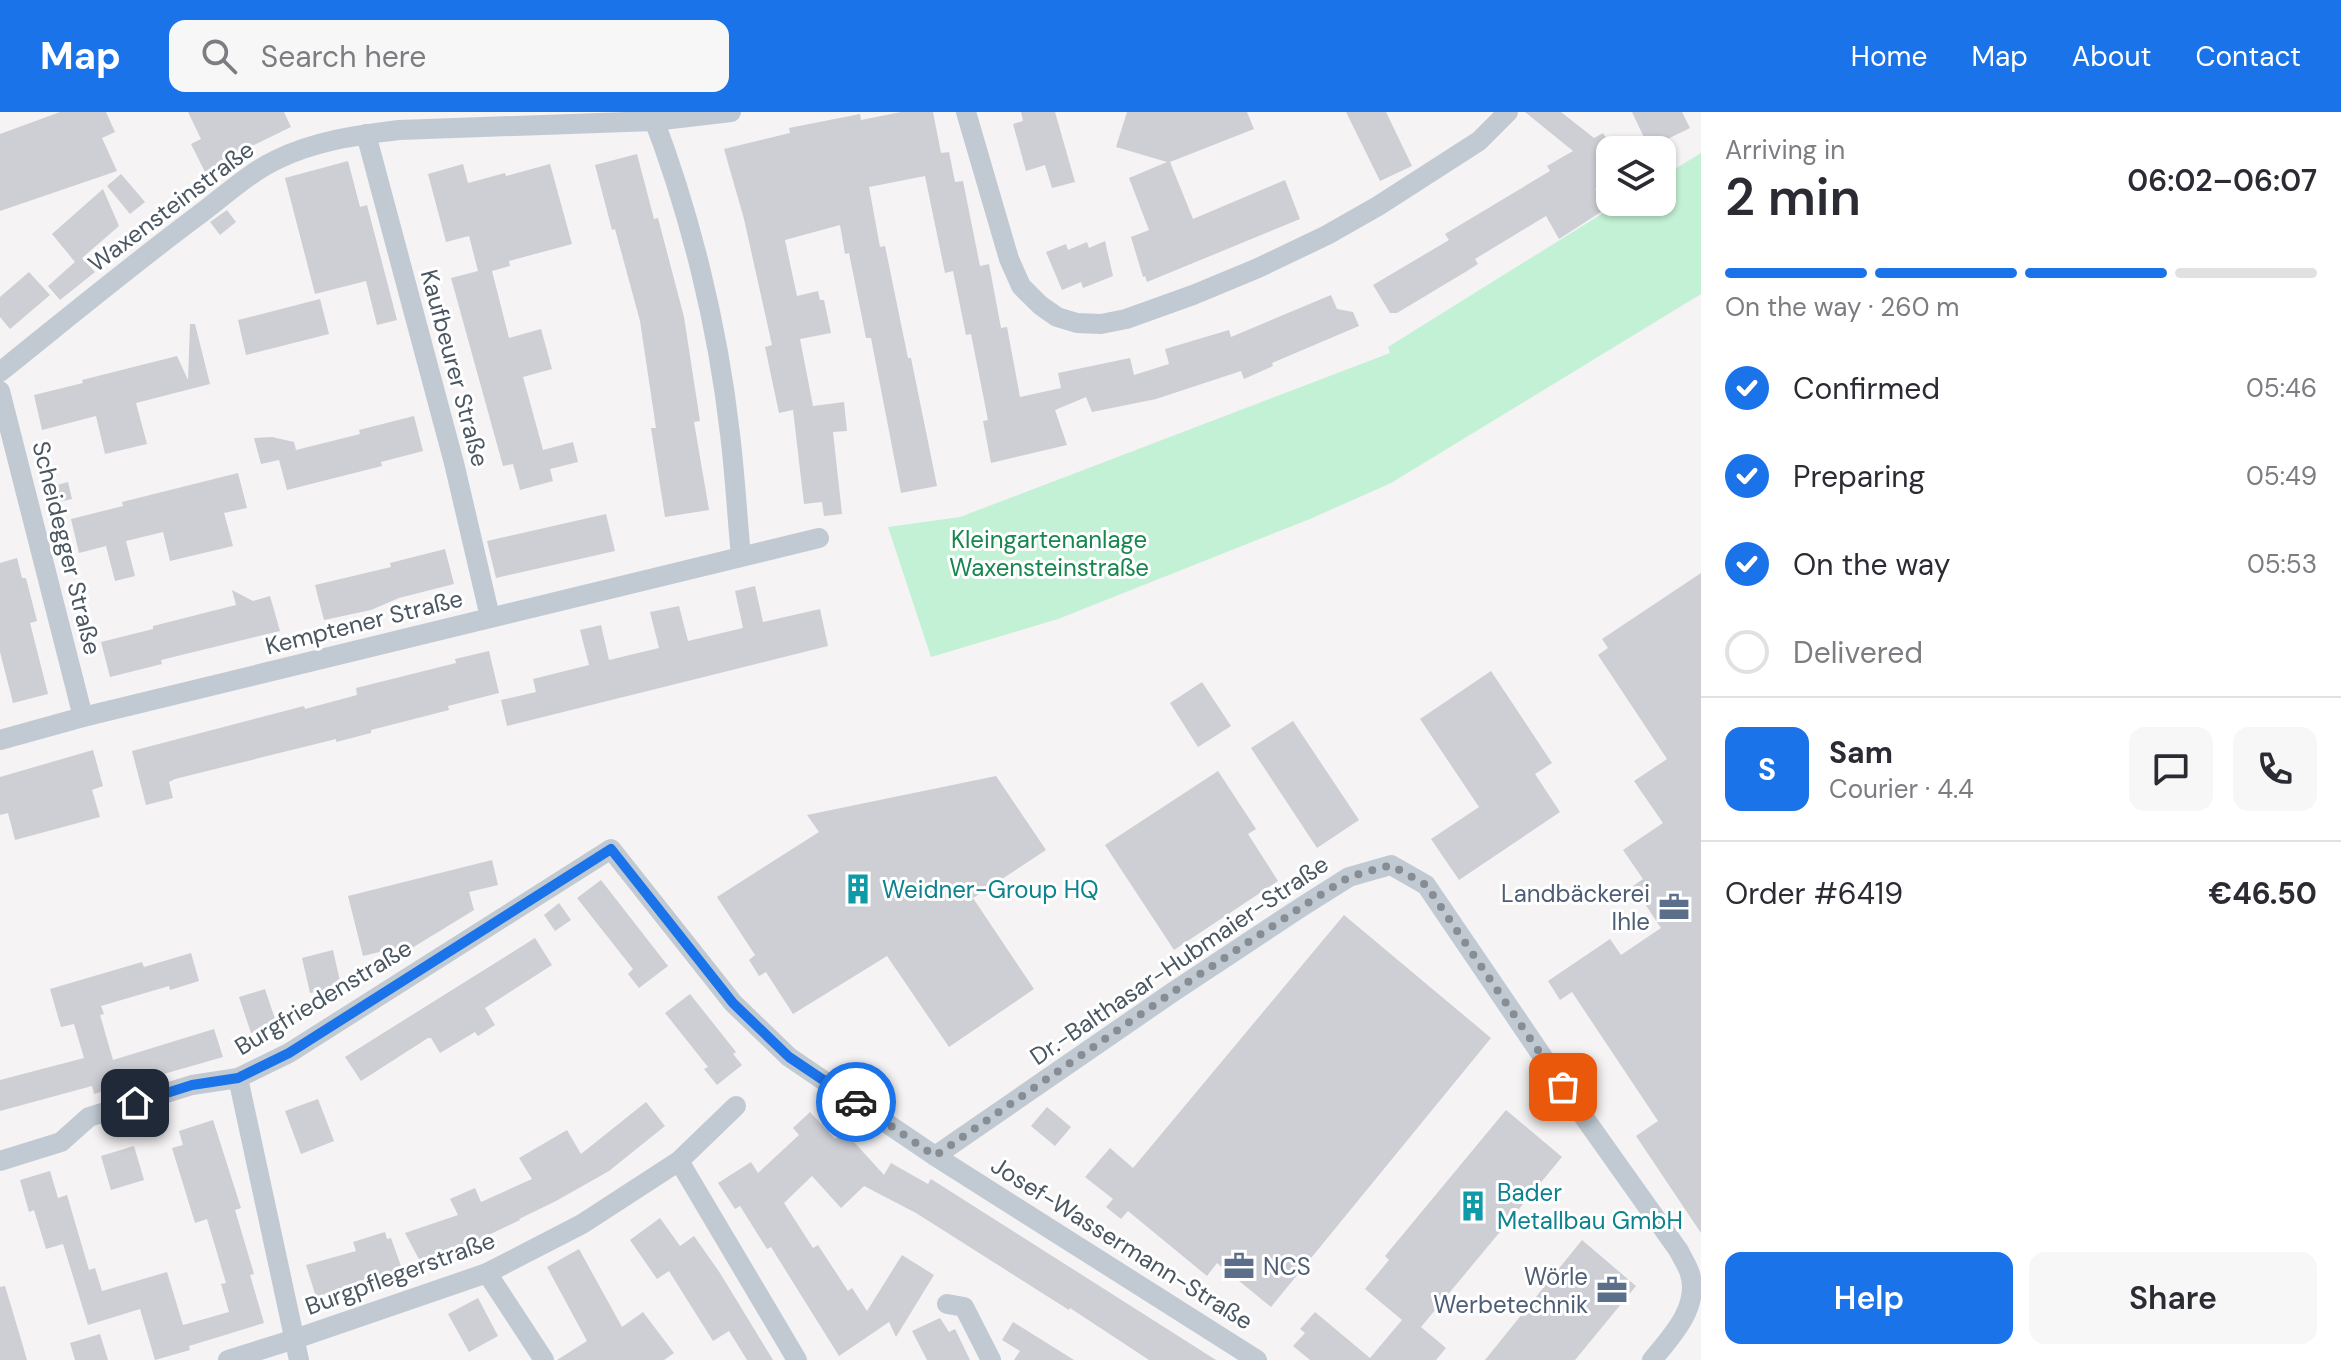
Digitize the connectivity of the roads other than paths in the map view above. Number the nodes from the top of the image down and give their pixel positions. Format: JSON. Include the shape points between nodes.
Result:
{"nodes":[{"id":1,"x":731,"y":112,"type":"edge"},
{"id":2,"x":966,"y":112,"type":"edge"},
{"id":3,"x":1508,"y":112,"type":"edge"},
{"id":4,"x":653,"y":117,"type":"edge"},
{"id":5,"x":366,"y":134,"type":"junction"},
{"id":6,"x":0,"y":372,"type":"edge"},
{"id":7,"x":0,"y":391,"type":"edge"},
{"id":8,"x":819,"y":538,"type":"dead end"},
{"id":9,"x":741,"y":556,"type":"junction"},
{"id":10,"x":490,"y":617,"type":"junction"},
{"id":11,"x":83,"y":717,"type":"junction"},
{"id":12,"x":0,"y":740,"type":"edge"},
{"id":13,"x":611,"y":849,"type":"joint"},
{"id":14,"x":238,"y":1078,"type":"junction"},
{"id":15,"x":736,"y":1106,"type":"dead end"},
{"id":16,"x":935,"y":1156,"type":"junction"},
{"id":17,"x":0,"y":1161,"type":"edge"},
{"id":18,"x":679,"y":1161,"type":"junction"},
{"id":19,"x":487,"y":1273,"type":"junction"},
{"id":20,"x":947,"y":1304,"type":"dead end"},
{"id":21,"x":295,"y":1339,"type":"junction"},
{"id":22,"x":1251,"y":1358,"type":"edge"},
{"id":23,"x":228,"y":1360,"type":"edge"},
{"id":24,"x":299,"y":1360,"type":"edge"},
{"id":25,"x":544,"y":1360,"type":"edge"},
{"id":26,"x":797,"y":1360,"type":"edge"},
{"id":27,"x":991,"y":1360,"type":"edge"},
{"id":28,"x":1652,"y":1360,"type":"edge"}],
"edges":[{"from":1,"to":4,"type":"street","name":"Waxensteinstraße"},
{"from":2,"to":3,"type":"street","via":[[1021,286],[1057,317],[1101,324],[1193,295],[1327,235],[1479,141]]},
{"from":4,"to":5,"type":"street","name":"Waxensteinstraße"},
{"from":4,"to":9,"type":"street","via":[[713,326],[730,432]]},
{"from":5,"to":6,"type":"street","name":"Waxensteinstraße","via":[[316,144],[274,161],[168,236]]},
{"from":5,"to":10,"type":"street","name":"Kaufbeurer Straße"},
{"from":7,"to":11,"type":"street","name":"Scheidegger Straße"},
{"from":8,"to":9,"type":"street","name":"Kemptener Straße"},
{"from":9,"to":10,"type":"street","name":"Kemptener Straße"},
{"from":10,"to":11,"type":"street","name":"Kemptener Straße"},
{"from":11,"to":12,"type":"street","name":"Kemptener Straße"},
{"from":13,"to":14,"type":"street","name":"Burgfriedenstraße","via":[[289,1053]]},
{"from":13,"to":16,"type":"street","name":"Josef-Wassermann-Straße","via":[[733,1003],[789,1057]]},
{"from":14,"to":17,"type":"street","name":"Burgfriedenstraße","via":[[192,1085],[89,1117],[61,1142]]},
{"from":14,"to":21,"type":"street"},
{"from":15,"to":18,"type":"street","name":"Burgpflegerstraße"},
{"from":16,"to":22,"type":"street","name":"Josef-Wassermann-Straße"},
{"from":16,"to":28,"type":"street","name":"Dr.-Balthasar-Hubmaier-Straße","via":[[1303,906],[1349,877],[1391,865],[1426,885],[1679,1251],[1691,1275],[1692,1297],[1678,1327]]},
{"from":18,"to":19,"type":"street","name":"Burgpflegerstraße","via":[[582,1224]]},
{"from":18,"to":26,"type":"street"},
{"from":19,"to":21,"type":"street","name":"Burgpflegerstraße"},
{"from":19,"to":25,"type":"street"},
{"from":20,"to":27,"type":"street","via":[[964,1307]]},
{"from":21,"to":23,"type":"street","name":"Burgpflegerstraße"},
{"from":21,"to":24,"type":"street"}]}
